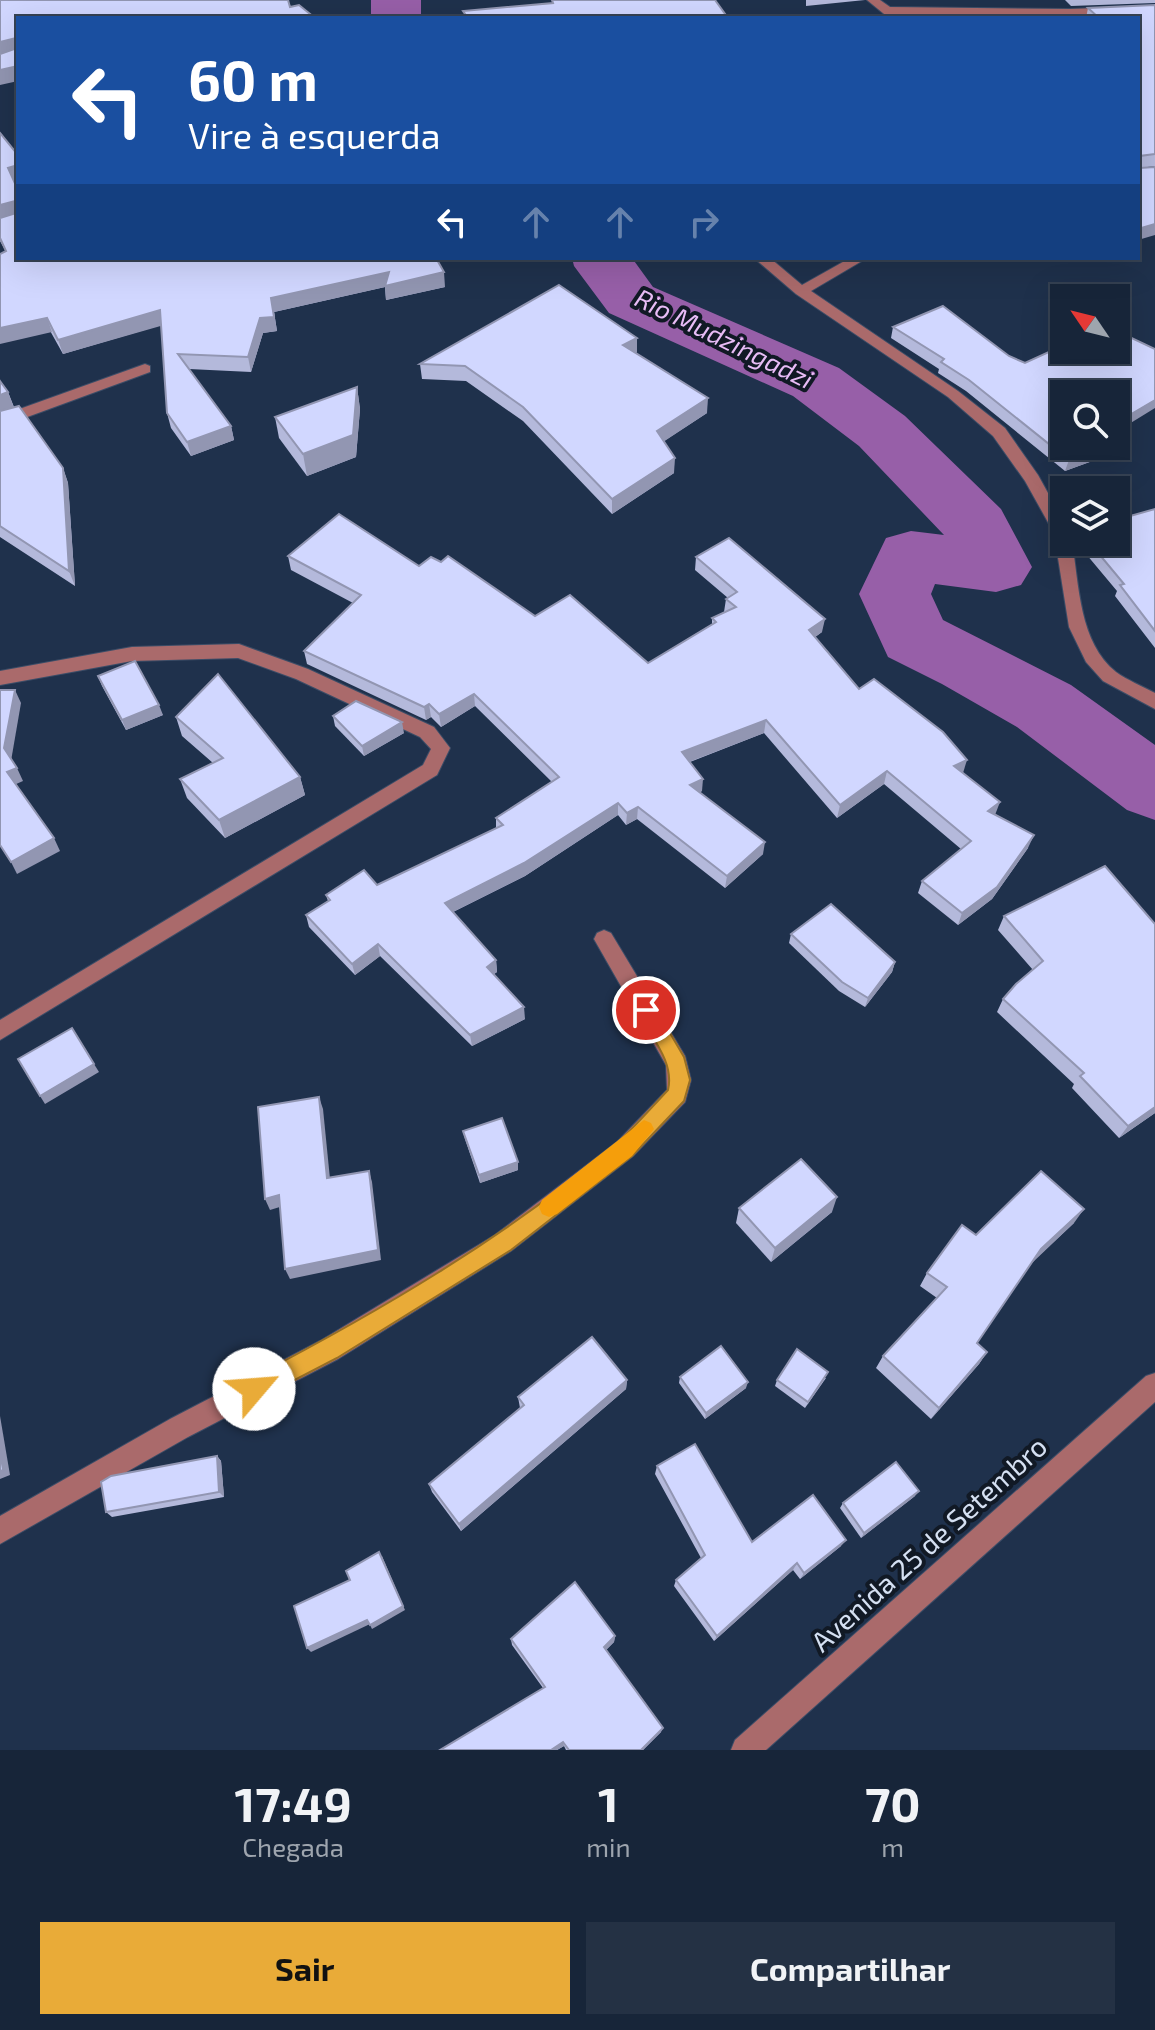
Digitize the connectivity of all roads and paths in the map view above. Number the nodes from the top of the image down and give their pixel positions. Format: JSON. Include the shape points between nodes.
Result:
{"nodes":[{"id":1,"x":873,"y":0,"type":"edge"},
{"id":2,"x":1155,"y":10,"type":"edge"},
{"id":3,"x":892,"y":15,"type":"edge"},
{"id":4,"x":763,"y":260,"type":"edge"},
{"id":5,"x":856,"y":260,"type":"edge"},
{"id":6,"x":801,"y":291,"type":"junction"},
{"id":7,"x":145,"y":369,"type":"dead end"},
{"id":8,"x":0,"y":422,"type":"edge"},
{"id":9,"x":0,"y":678,"type":"edge"},
{"id":10,"x":1155,"y":702,"type":"edge"},
{"id":11,"x":604,"y":939,"type":"dead end"},
{"id":12,"x":0,"y":1031,"type":"edge"},
{"id":13,"x":1155,"y":1385,"type":"edge"},
{"id":14,"x":0,"y":1531,"type":"edge"},
{"id":15,"x":745,"y":1750,"type":"edge"}],
"edges":[{"from":1,"to":3,"type":"street"},
{"from":2,"to":3,"type":"street"},
{"from":4,"to":6,"type":"street"},
{"from":5,"to":6,"type":"street"},
{"from":6,"to":10,"type":"street","via":[[953,394],[999,432],[1062,533],[1078,627],[1092,657],[1109,676]]},
{"from":7,"to":8,"type":"street"},
{"from":9,"to":12,"type":"street","via":[[132,654],[239,651],[427,732],[441,748],[430,770]]},
{"from":11,"to":14,"type":"street","via":[[677,1063],[680,1080],[677,1095],[625,1149],[503,1243],[329,1350]]},
{"from":13,"to":15,"type":"street","name":"Avenida 25 de Setembro"}]}
